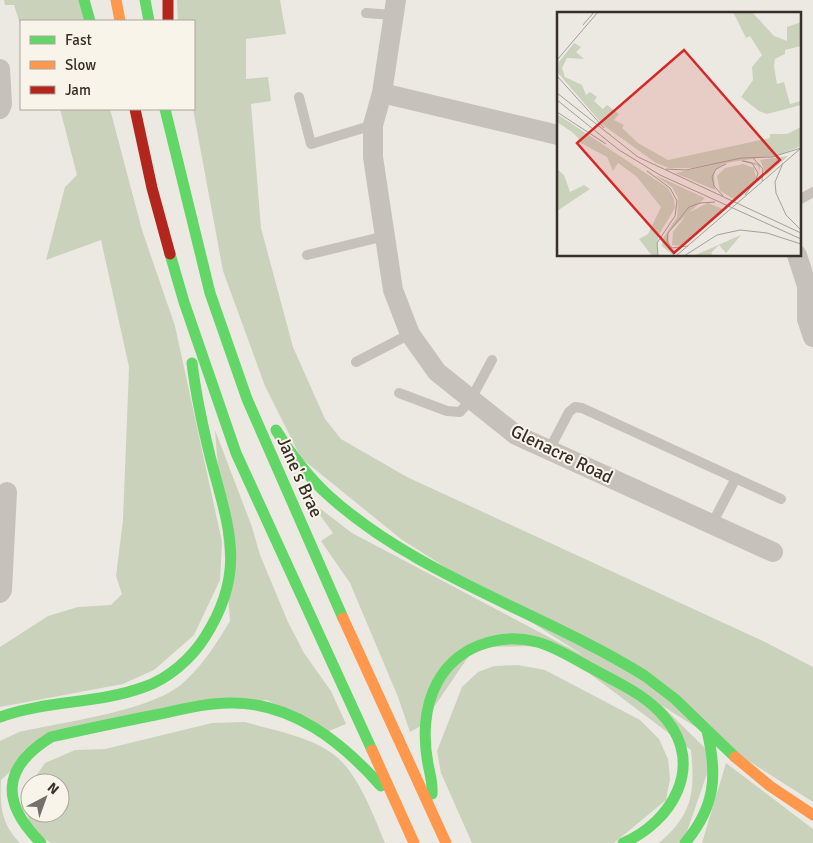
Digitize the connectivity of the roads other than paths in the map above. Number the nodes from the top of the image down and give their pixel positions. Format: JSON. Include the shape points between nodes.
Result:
{"nodes":[{"id":1,"x":84,"y":0,"type":"edge"},
{"id":2,"x":116,"y":0,"type":"edge"},
{"id":3,"x":145,"y":0,"type":"edge"},
{"id":4,"x":168,"y":0,"type":"edge"},
{"id":5,"x":394,"y":8,"type":"edge"},
{"id":6,"x":366,"y":13,"type":"dead end"},
{"id":7,"x":90,"y":20,"type":"edge"},
{"id":8,"x":120,"y":20,"type":"edge"},
{"id":9,"x":149,"y":20,"type":"edge"},
{"id":10,"x":168,"y":20,"type":"edge"},
{"id":11,"x":0,"y":69,"type":"edge"},
{"id":12,"x":382,"y":93,"type":"junction"},
{"id":13,"x":299,"y":97,"type":"dead end"},
{"id":14,"x":0,"y":109,"type":"edge"},
{"id":15,"x":136,"y":110,"type":"edge"},
{"id":16,"x":165,"y":110,"type":"edge"},
{"id":17,"x":172,"y":110,"type":"edge"},
{"id":18,"x":373,"y":124,"type":"junction"},
{"id":19,"x":557,"y":135,"type":"edge"},
{"id":20,"x":173,"y":148,"type":"junction"},
{"id":21,"x":131,"y":149,"type":"dead end"},
{"id":22,"x":152,"y":188,"type":"junction"},
{"id":23,"x":813,"y":192,"type":"edge"},
{"id":24,"x":800,"y":199,"type":"edge"},
{"id":25,"x":385,"y":236,"type":"junction"},
{"id":26,"x":307,"y":255,"type":"dead end"},
{"id":27,"x":797,"y":256,"type":"edge"},
{"id":28,"x":184,"y":302,"type":"junction"},
{"id":29,"x":410,"y":334,"type":"junction"},
{"id":30,"x":813,"y":337,"type":"edge"},
{"id":31,"x":229,"y":348,"type":"junction"},
{"id":32,"x":492,"y":360,"type":"dead end"},
{"id":33,"x":356,"y":362,"type":"dead end"},
{"id":34,"x":399,"y":393,"type":"dead end"},
{"id":35,"x":471,"y":399,"type":"junction"},
{"id":36,"x":549,"y":450,"type":"junction"},
{"id":37,"x":736,"y":478,"type":"junction"},
{"id":38,"x":7,"y":492,"type":"dead end"},
{"id":39,"x":781,"y":499,"type":"dead end"},
{"id":40,"x":712,"y":524,"type":"junction"},
{"id":41,"x":773,"y":552,"type":"dead end"},
{"id":42,"x":0,"y":593,"type":"edge"},
{"id":43,"x":0,"y":716,"type":"edge"},
{"id":44,"x":707,"y":731,"type":"junction"},
{"id":45,"x":430,"y":808,"type":"junction"},
{"id":46,"x":399,"y":809,"type":"junction"},
{"id":47,"x":813,"y":815,"type":"edge"},
{"id":48,"x":40,"y":843,"type":"edge"},
{"id":49,"x":414,"y":843,"type":"edge"},
{"id":50,"x":446,"y":843,"type":"edge"},
{"id":51,"x":623,"y":843,"type":"edge"},
{"id":52,"x":685,"y":843,"type":"edge"}],
"edges":[{"from":1,"to":7,"type":"main road"},
{"from":2,"to":8,"type":"main road"},
{"from":3,"to":9,"type":"main road"},
{"from":4,"to":10,"type":"main road"},
{"from":5,"to":6,"type":"lane"},
{"from":5,"to":12,"type":"street","name":"Glenacre Road"},
{"from":11,"to":14,"type":"street"},
{"from":12,"to":18,"type":"street","name":"Glenacre Road"},
{"from":12,"to":19,"type":"street"},
{"from":13,"to":18,"type":"lane","via":[[311,144]]},
{"from":15,"to":22,"type":"main road"},
{"from":16,"to":20,"type":"main road","name":"Jane's Brae"},
{"from":17,"to":20,"type":"main road"},
{"from":18,"to":25,"type":"street","name":"Glenacre Road","via":[[373,157]]},
{"from":20,"to":31,"type":"main road","name":"Jane's Brae","via":[[210,293]]},
{"from":21,"to":22,"type":"main road"},
{"from":22,"to":28,"type":"main road"},
{"from":23,"to":24,"type":"lane"},
{"from":25,"to":26,"type":"lane"},
{"from":25,"to":29,"type":"street","name":"Glenacre Road","via":[[392,290]]},
{"from":27,"to":30,"type":"street","via":[[807,286],[807,319]]},
{"from":28,"to":43,"type":"main road","via":[[195,390],[228,518],[232,546],[229,589],[222,610],[197,647],[147,687]]},
{"from":28,"to":46,"type":"main road","via":[[236,453]]},
{"from":29,"to":33,"type":"lane"},
{"from":29,"to":35,"type":"street","name":"Glenacre Road","via":[[438,372]]},
{"from":31,"to":44,"type":"main road","via":[[299,467],[315,485],[367,528],[652,681]]},
{"from":31,"to":45,"type":"main road","name":"Jane's Brae","via":[[247,399],[334,599]]},
{"from":32,"to":35,"type":"lane"},
{"from":34,"to":35,"type":"lane","via":[[447,411],[460,412]]},
{"from":35,"to":36,"type":"street","name":"Glenacre Road","via":[[516,434]]},
{"from":36,"to":37,"type":"lane","via":[[575,406]]},
{"from":36,"to":40,"type":"street","name":"Glenacre Road"},
{"from":37,"to":39,"type":"lane"},
{"from":37,"to":40,"type":"lane"},
{"from":38,"to":42,"type":"street"},
{"from":40,"to":41,"type":"street","name":"Glenacre Road"},
{"from":44,"to":47,"type":"main road","via":[[754,772]]},
{"from":44,"to":52,"type":"main road","via":[[713,752],[714,786],[705,816]]},
{"from":45,"to":50,"type":"main road","name":"Jane's Brae"},
{"from":45,"to":51,"type":"main road","via":[[433,790],[425,727],[428,707],[438,681],[456,658],[470,648],[500,638],[518,639],[553,648],[620,683],[660,714],[672,728],[683,764],[677,797],[657,824],[645,834]]},
{"from":46,"to":48,"type":"main road","via":[[330,736],[271,708],[241,703],[208,704],[51,737],[24,754],[9,782],[9,799],[14,816]]},
{"from":46,"to":49,"type":"main road"}]}
